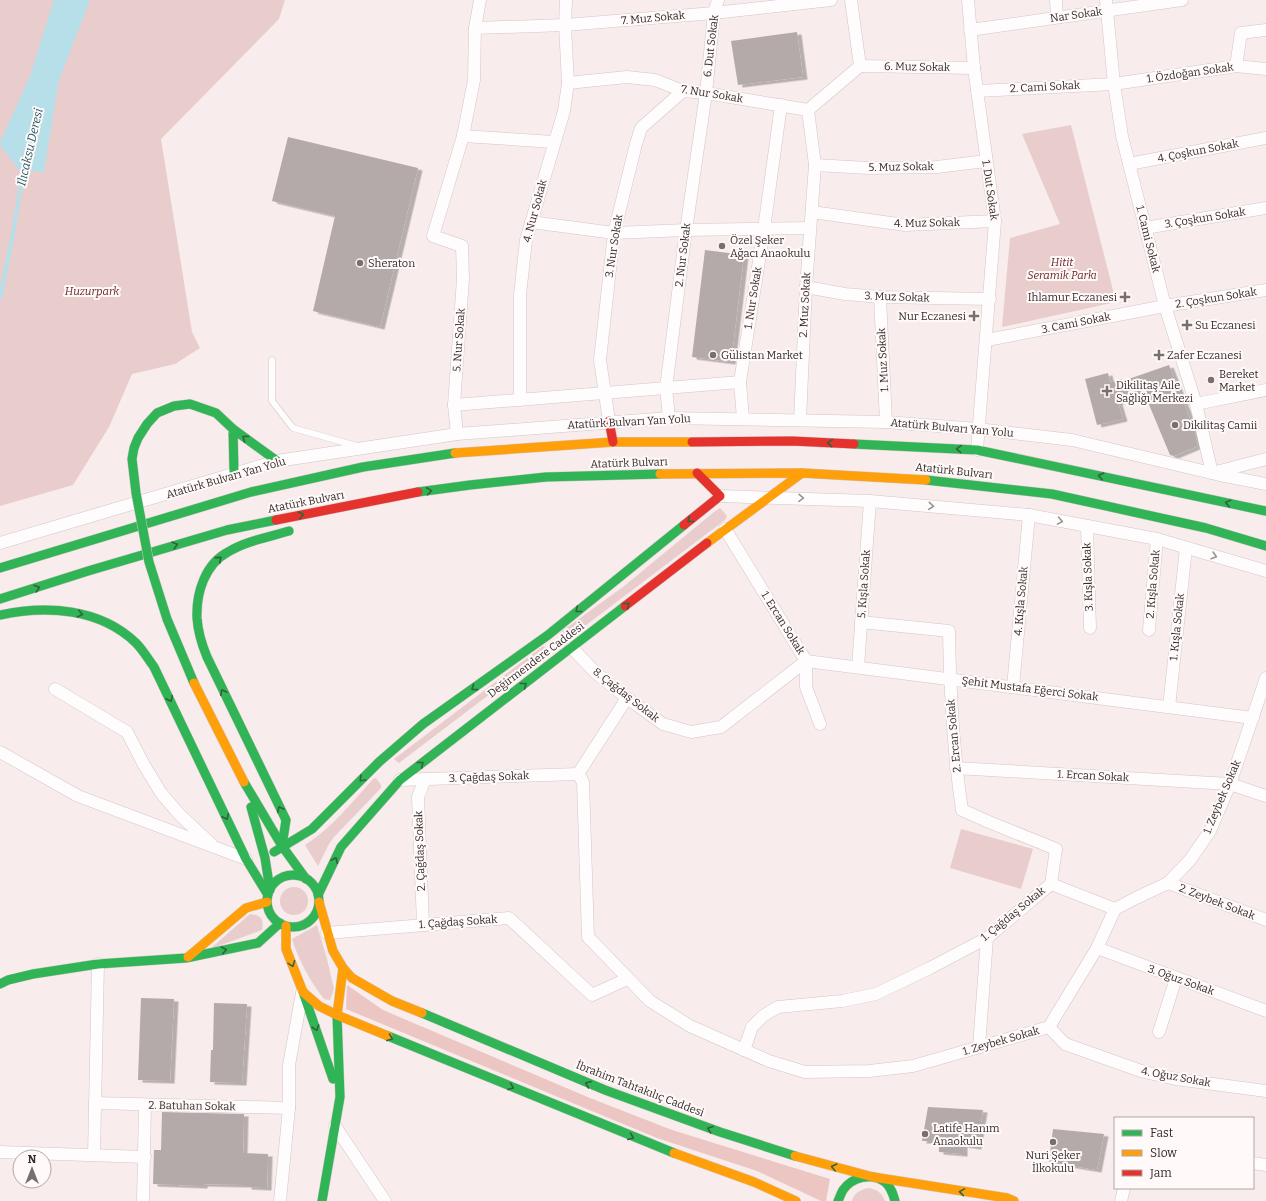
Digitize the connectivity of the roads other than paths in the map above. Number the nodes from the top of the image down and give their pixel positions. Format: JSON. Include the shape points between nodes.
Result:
{"nodes":[{"id":1,"x":480,"y":0,"type":"edge"},
{"id":2,"x":566,"y":0,"type":"edge"},
{"id":3,"x":718,"y":0,"type":"edge"},
{"id":4,"x":831,"y":0,"type":"edge"},
{"id":5,"x":851,"y":0,"type":"edge"},
{"id":6,"x":968,"y":0,"type":"edge"},
{"id":7,"x":1056,"y":0,"type":"edge"},
{"id":8,"x":1182,"y":0,"type":"edge"},
{"id":9,"x":1161,"y":1,"type":"edge"},
{"id":10,"x":1106,"y":5,"type":"edge"},
{"id":11,"x":714,"y":13,"type":"junction"},
{"id":12,"x":1057,"y":17,"type":"junction"},
{"id":13,"x":565,"y":25,"type":"junction"},
{"id":14,"x":475,"y":28,"type":"junction"},
{"id":15,"x":970,"y":30,"type":"junction"},
{"id":16,"x":1266,"y":30,"type":"edge"},
{"id":17,"x":860,"y":66,"type":"junction"},
{"id":18,"x":1236,"y":66,"type":"junction"},
{"id":19,"x":974,"y":68,"type":"junction"},
{"id":20,"x":1266,"y":69,"type":"edge"},
{"id":21,"x":568,"y":83,"type":"junction"},
{"id":22,"x":1114,"y":84,"type":"junction"},
{"id":23,"x":684,"y":91,"type":"junction"},
{"id":24,"x":976,"y":91,"type":"junction"},
{"id":25,"x":706,"y":93,"type":"junction"},
{"id":26,"x":781,"y":105,"type":"junction"},
{"id":27,"x":808,"y":110,"type":"junction"},
{"id":28,"x":463,"y":136,"type":"junction"},
{"id":29,"x":1266,"y":138,"type":"edge"},
{"id":30,"x":554,"y":142,"type":"junction"},
{"id":31,"x":986,"y":161,"type":"junction"},
{"id":32,"x":1129,"y":164,"type":"junction"},
{"id":33,"x":815,"y":165,"type":"junction"},
{"id":34,"x":1266,"y":208,"type":"edge"},
{"id":35,"x":812,"y":212,"type":"junction"},
{"id":36,"x":995,"y":221,"type":"junction"},
{"id":37,"x":531,"y":222,"type":"junction"},
{"id":38,"x":810,"y":228,"type":"junction"},
{"id":39,"x":1145,"y":228,"type":"junction"},
{"id":40,"x":764,"y":229,"type":"junction"},
{"id":41,"x":686,"y":230,"type":"junction"},
{"id":42,"x":614,"y":233,"type":"junction"},
{"id":43,"x":806,"y":287,"type":"junction"},
{"id":44,"x":1266,"y":290,"type":"edge"},
{"id":45,"x":880,"y":297,"type":"junction"},
{"id":46,"x":990,"y":299,"type":"junction"},
{"id":47,"x":1165,"y":306,"type":"junction"},
{"id":48,"x":987,"y":340,"type":"junction"},
{"id":49,"x":272,"y":360,"type":"dead end"},
{"id":50,"x":740,"y":382,"type":"junction"},
{"id":51,"x":666,"y":388,"type":"junction"},
{"id":52,"x":1266,"y":390,"type":"edge"},
{"id":53,"x":604,"y":393,"type":"junction"},
{"id":54,"x":520,"y":400,"type":"junction"},
{"id":55,"x":1196,"y":404,"type":"junction"},
{"id":56,"x":454,"y":405,"type":"junction"},
{"id":57,"x":669,"y":418,"type":"junction"},
{"id":58,"x":743,"y":419,"type":"junction"},
{"id":59,"x":800,"y":420,"type":"junction"},
{"id":60,"x":609,"y":421,"type":"junction"},
{"id":61,"x":886,"y":422,"type":"junction"},
{"id":62,"x":233,"y":429,"type":"junction"},
{"id":63,"x":978,"y":429,"type":"junction"},
{"id":64,"x":457,"y":434,"type":"junction"},
{"id":65,"x":613,"y":442,"type":"junction"},
{"id":66,"x":362,"y":448,"type":"junction"},
{"id":67,"x":977,"y":450,"type":"junction"},
{"id":68,"x":1266,"y":459,"type":"edge"},
{"id":69,"x":277,"y":461,"type":"junction"},
{"id":70,"x":234,"y":473,"type":"junction"},
{"id":71,"x":697,"y":473,"type":"junction"},
{"id":72,"x":802,"y":473,"type":"junction"},
{"id":73,"x":1212,"y":473,"type":"junction"},
{"id":74,"x":1266,"y":484,"type":"edge"},
{"id":75,"x":720,"y":496,"type":"junction"},
{"id":76,"x":768,"y":497,"type":"junction"},
{"id":77,"x":870,"y":501,"type":"junction"},
{"id":78,"x":339,"y":508,"type":"junction"},
{"id":79,"x":1266,"y":511,"type":"edge"},
{"id":80,"x":1029,"y":515,"type":"junction"},
{"id":81,"x":318,"y":520,"type":"dead end"},
{"id":82,"x":1087,"y":526,"type":"junction"},
{"id":83,"x":297,"y":529,"type":"dead end"},
{"id":84,"x":725,"y":529,"type":"junction"},
{"id":85,"x":1157,"y":538,"type":"junction"},
{"id":86,"x":0,"y":543,"type":"edge"},
{"id":87,"x":1266,"y":546,"type":"edge"},
{"id":88,"x":1186,"y":548,"type":"junction"},
{"id":89,"x":0,"y":568,"type":"edge"},
{"id":90,"x":1266,"y":571,"type":"edge"},
{"id":91,"x":0,"y":599,"type":"edge"},
{"id":92,"x":0,"y":615,"type":"edge"},
{"id":93,"x":861,"y":622,"type":"junction"},
{"id":94,"x":1090,"y":628,"type":"dead end"},
{"id":95,"x":1149,"y":630,"type":"dead end"},
{"id":96,"x":548,"y":635,"type":"junction"},
{"id":97,"x":568,"y":651,"type":"junction"},
{"id":98,"x":806,"y":661,"type":"junction"},
{"id":99,"x":858,"y":667,"type":"junction"},
{"id":100,"x":1266,"y":678,"type":"edge"},
{"id":101,"x":950,"y":679,"type":"junction"},
{"id":102,"x":1013,"y":687,"type":"junction"},
{"id":103,"x":55,"y":689,"type":"dead end"},
{"id":104,"x":627,"y":698,"type":"junction"},
{"id":105,"x":1169,"y":707,"type":"junction"},
{"id":106,"x":1253,"y":718,"type":"junction"},
{"id":107,"x":820,"y":724,"type":"dead end"},
{"id":108,"x":0,"y":752,"type":"edge"},
{"id":109,"x":956,"y":768,"type":"junction"},
{"id":110,"x":578,"y":774,"type":"junction"},
{"id":111,"x":397,"y":778,"type":"junction"},
{"id":112,"x":425,"y":779,"type":"junction"},
{"id":113,"x":244,"y":782,"type":"junction"},
{"id":114,"x":1230,"y":784,"type":"junction"},
{"id":115,"x":1266,"y":796,"type":"edge"},
{"id":116,"x":962,"y":810,"type":"joint"},
{"id":117,"x":282,"y":846,"type":"junction"},
{"id":118,"x":215,"y":847,"type":"junction"},
{"id":119,"x":265,"y":858,"type":"junction"},
{"id":120,"x":246,"y":859,"type":"junction"},
{"id":121,"x":306,"y":879,"type":"junction"},
{"id":122,"x":1168,"y":883,"type":"junction"},
{"id":123,"x":1051,"y":884,"type":"junction"},
{"id":124,"x":268,"y":896,"type":"junction"},
{"id":125,"x":318,"y":899,"type":"junction"},
{"id":126,"x":1115,"y":909,"type":"junction"},
{"id":127,"x":1266,"y":920,"type":"edge"},
{"id":128,"x":283,"y":924,"type":"junction"},
{"id":129,"x":422,"y":924,"type":"junction"},
{"id":130,"x":327,"y":933,"type":"junction"},
{"id":131,"x":987,"y":938,"type":"junction"},
{"id":132,"x":1097,"y":948,"type":"junction"},
{"id":133,"x":186,"y":958,"type":"junction"},
{"id":134,"x":98,"y":964,"type":"junction"},
{"id":135,"x":343,"y":968,"type":"junction"},
{"id":136,"x":1176,"y":978,"type":"junction"},
{"id":137,"x":627,"y":979,"type":"junction"},
{"id":138,"x":0,"y":984,"type":"edge"},
{"id":139,"x":303,"y":992,"type":"junction"},
{"id":140,"x":1266,"y":1011,"type":"edge"},
{"id":141,"x":337,"y":1015,"type":"junction"},
{"id":142,"x":1049,"y":1027,"type":"junction"},
{"id":143,"x":1159,"y":1032,"type":"dead end"},
{"id":144,"x":979,"y":1047,"type":"junction"},
{"id":145,"x":744,"y":1050,"type":"junction"},
{"id":146,"x":1266,"y":1090,"type":"edge"},
{"id":147,"x":340,"y":1097,"type":"junction"},
{"id":148,"x":95,"y":1103,"type":"junction"},
{"id":149,"x":146,"y":1105,"type":"junction"},
{"id":150,"x":289,"y":1108,"type":"junction"},
{"id":151,"x":335,"y":1126,"type":"junction"},
{"id":152,"x":0,"y":1152,"type":"edge"},
{"id":153,"x":94,"y":1155,"type":"junction"},
{"id":154,"x":145,"y":1157,"type":"junction"},
{"id":155,"x":1254,"y":1163,"type":"edge"},
{"id":156,"x":1266,"y":1165,"type":"edge"},
{"id":157,"x":874,"y":1177,"type":"junction"},
{"id":158,"x":1124,"y":1189,"type":"edge"},
{"id":159,"x":143,"y":1201,"type":"edge"},
{"id":160,"x":280,"y":1201,"type":"edge"},
{"id":161,"x":322,"y":1201,"type":"edge"},
{"id":162,"x":385,"y":1201,"type":"edge"},
{"id":163,"x":796,"y":1201,"type":"edge"},
{"id":164,"x":838,"y":1201,"type":"edge"},
{"id":165,"x":895,"y":1201,"type":"edge"},
{"id":166,"x":1014,"y":1201,"type":"edge"},
{"id":167,"x":1121,"y":1201,"type":"edge"}],
"edges":[{"from":1,"to":14,"type":"street"},
{"from":2,"to":13,"type":"street","name":"4. Nur Sokak"},
{"from":3,"to":11,"type":"street","name":"6. Dut Sokak"},
{"from":4,"to":11,"type":"street","name":"7. Muz Sokak"},
{"from":5,"to":17,"type":"street"},
{"from":6,"to":15,"type":"street","name":"1. Dut Sokak"},
{"from":7,"to":12,"type":"street"},
{"from":8,"to":9,"type":"street","name":"Nar Sokak"},
{"from":9,"to":10,"type":"street","name":"Nar Sokak"},
{"from":10,"to":12,"type":"street","name":"Nar Sokak"},
{"from":10,"to":22,"type":"street","name":"1. Cami Sokak"},
{"from":11,"to":13,"type":"street","name":"7. Muz Sokak"},
{"from":11,"to":25,"type":"street","name":"6. Dut Sokak"},
{"from":12,"to":15,"type":"street","name":"Nar Sokak"},
{"from":13,"to":14,"type":"street","name":"7. Muz Sokak"},
{"from":13,"to":21,"type":"street","name":"4. Nur Sokak"},
{"from":14,"to":28,"type":"street","via":[[474,80]]},
{"from":15,"to":19,"type":"street","name":"1. Dut Sokak"},
{"from":16,"to":18,"type":"street","via":[[1241,33]]},
{"from":17,"to":19,"type":"street","name":"6. Muz Sokak"},
{"from":17,"to":27,"type":"street"},
{"from":18,"to":20,"type":"street","name":"1. Özdoğan Sokak"},
{"from":18,"to":22,"type":"street","name":"1. Özdoğan Sokak"},
{"from":19,"to":24,"type":"street","name":"1. Dut Sokak"},
{"from":21,"to":23,"type":"street","name":"7. Nur Sokak","via":[[627,77],[655,80]]},
{"from":21,"to":30,"type":"street","name":"4. Nur Sokak","via":[[564,111]]},
{"from":22,"to":24,"type":"street","name":"2. Cami Sokak"},
{"from":22,"to":32,"type":"street","name":"1. Cami Sokak"},
{"from":23,"to":25,"type":"street","name":"7. Nur Sokak"},
{"from":23,"to":42,"type":"street","name":"3. Nur Sokak","via":[[641,128]]},
{"from":24,"to":31,"type":"street","name":"1. Dut Sokak"},
{"from":25,"to":26,"type":"street","name":"7. Nur Sokak"},
{"from":25,"to":41,"type":"street","name":"2. Nur Sokak"},
{"from":26,"to":27,"type":"street","name":"7. Nur Sokak"},
{"from":26,"to":40,"type":"street","name":"1. Nur Sokak"},
{"from":27,"to":33,"type":"street","name":"2. Muz Sokak"},
{"from":28,"to":30,"type":"street"},
{"from":28,"to":56,"type":"street","name":"5. Nur Sokak","via":[[433,236],[462,246],[463,279]]},
{"from":29,"to":32,"type":"street","name":"4. Çoşkun Sokak"},
{"from":30,"to":37,"type":"street","name":"4. Nur Sokak"},
{"from":31,"to":33,"type":"street","name":"5. Muz Sokak","via":[[937,167],[868,168]]},
{"from":31,"to":36,"type":"street","name":"1. Dut Sokak"},
{"from":32,"to":39,"type":"street","name":"1. Cami Sokak"},
{"from":33,"to":35,"type":"street","name":"2. Muz Sokak"},
{"from":34,"to":39,"type":"street","name":"3. Çoşkun Sokak"},
{"from":35,"to":36,"type":"street","name":"4. Muz Sokak","via":[[905,225]]},
{"from":35,"to":38,"type":"street","name":"2. Muz Sokak"},
{"from":36,"to":46,"type":"street","name":"1. Dut Sokak"},
{"from":37,"to":42,"type":"street"},
{"from":37,"to":54,"type":"street","name":"4. Nur Sokak","via":[[526,240],[520,295]]},
{"from":38,"to":40,"type":"street"},
{"from":38,"to":43,"type":"street","name":"2. Muz Sokak"},
{"from":39,"to":47,"type":"street","name":"1. Cami Sokak"},
{"from":40,"to":41,"type":"street"},
{"from":40,"to":50,"type":"street","name":"1. Nur Sokak"},
{"from":41,"to":42,"type":"street"},
{"from":41,"to":51,"type":"street","name":"2. Nur Sokak"},
{"from":42,"to":53,"type":"street","name":"3. Nur Sokak","via":[[600,360]]},
{"from":43,"to":45,"type":"street","name":"3. Muz Sokak"},
{"from":43,"to":59,"type":"street","name":"2. Muz Sokak"},
{"from":44,"to":47,"type":"street","name":"2. Çoşkun Sokak"},
{"from":45,"to":46,"type":"street","name":"3. Muz Sokak"},
{"from":45,"to":61,"type":"street","name":"1. Muz Sokak"},
{"from":46,"to":48,"type":"street","name":"1. Dut Sokak"},
{"from":47,"to":48,"type":"street","name":"3. Cami Sokak"},
{"from":47,"to":55,"type":"street","name":"1. Cami Sokak"},
{"from":48,"to":63,"type":"street","name":"1. Dut Sokak"},
{"from":49,"to":66,"type":"lane","via":[[272,401],[293,428]]},
{"from":50,"to":51,"type":"street"},
{"from":50,"to":58,"type":"street","name":"1. Nur Sokak"},
{"from":51,"to":53,"type":"street"},
{"from":51,"to":57,"type":"street","name":"2. Nur Sokak"},
{"from":52,"to":55,"type":"street"},
{"from":53,"to":54,"type":"street"},
{"from":53,"to":60,"type":"street","name":"3. Nur Sokak"},
{"from":54,"to":56,"type":"street"},
{"from":55,"to":73,"type":"street","name":"1. Cami Sokak"},
{"from":56,"to":64,"type":"street","name":"5. Nur Sokak"},
{"from":57,"to":58,"type":"street","name":"Atatürk Bulvarı Yan Yolu"},
{"from":57,"to":60,"type":"street","name":"Atatürk Bulvarı Yan Yolu"},
{"from":58,"to":59,"type":"street","name":"Atatürk Bulvarı Yan Yolu"},
{"from":59,"to":61,"type":"street","name":"Atatürk Bulvarı Yan Yolu"},
{"from":60,"to":64,"type":"street","name":"Atatürk Bulvarı Yan Yolu"},
{"from":60,"to":65,"type":"main road"},
{"from":61,"to":63,"type":"street","name":"Atatürk Bulvarı Yan Yolu"},
{"from":69,"to":62,"type":"main road","one_way":true},
{"from":62,"to":70,"type":"main road"},
{"from":62,"to":113,"type":"main road","bridge":true,"via":[[216,413],[190,404],[174,406],[157,413],[147,424],[138,438],[132,459],[149,562],[167,619],[192,680]]},
{"from":63,"to":67,"type":"street","name":"1. Dut Sokak"},
{"from":63,"to":73,"type":"street","name":"Atatürk Bulvarı Yan Yolu","via":[[1072,440]]},
{"from":64,"to":66,"type":"street","name":"Atatürk Bulvarı Yan Yolu"},
{"from":67,"to":65,"type":"main road","name":"Atatürk Bulvarı","one_way":true,"via":[[792,441]]},
{"from":65,"to":89,"type":"main road","name":"Atatürk Bulvarı","via":[[456,453],[363,467],[251,492]]},
{"from":66,"to":69,"type":"street","name":"Atatürk Bulvarı Yan Yolu"},
{"from":79,"to":67,"type":"main road","name":"Atatürk Bulvarı","one_way":true},
{"from":68,"to":73,"type":"street"},
{"from":69,"to":70,"type":"street","name":"Atatürk Bulvarı Yan Yolu"},
{"from":70,"to":86,"type":"street","name":"Atatürk Bulvarı Yan Yolu"},
{"from":71,"to":72,"type":"main road","name":"Atatürk Bulvarı"},
{"from":71,"to":75,"type":"main road"},
{"from":78,"to":71,"type":"main road","name":"Atatürk Bulvarı","one_way":true,"via":[[434,490],[538,478]]},
{"from":72,"to":76,"type":"main road","name":"Değirmendere Caddesi"},
{"from":72,"to":87,"type":"main road","name":"Atatürk Bulvarı","via":[[914,478],[1052,494],[1206,528]]},
{"from":73,"to":74,"type":"street","name":"Atatürk Bulvarı Yan Yolu"},
{"from":75,"to":76,"type":"street"},
{"from":75,"to":96,"type":"main road","name":"Değirmendere Caddesi","one_way":true},
{"from":76,"to":77,"type":"street","one_way":true},
{"from":76,"to":84,"type":"main road","name":"Değirmendere Caddesi"},
{"from":77,"to":80,"type":"street","one_way":true},
{"from":77,"to":93,"type":"street","name":"5. Kışla Sokak"},
{"from":78,"to":81,"type":"main road"},
{"from":91,"to":78,"type":"main road","name":"Atatürk Bulvarı","one_way":true,"via":[[227,530]]},
{"from":80,"to":82,"type":"street","one_way":true},
{"from":80,"to":102,"type":"street","name":"4. Kışla Sokak"},
{"from":82,"to":85,"type":"street"},
{"from":82,"to":94,"type":"street","name":"3. Kışla Sokak"},
{"from":117,"to":83,"type":"main road","one_way":true,"via":[[286,820],[206,657],[197,618],[203,585],[208,571],[216,560],[241,545]]},
{"from":97,"to":84,"type":"main road","name":"Değirmendere Caddesi","one_way":true},
{"from":84,"to":98,"type":"street","name":"1. Ercan Sokak"},
{"from":85,"to":88,"type":"street"},
{"from":85,"to":95,"type":"street","name":"2. Kışla Sokak"},
{"from":88,"to":90,"type":"street","one_way":true},
{"from":88,"to":105,"type":"street","name":"1. Kışla Sokak"},
{"from":92,"to":120,"type":"main road","one_way":true,"via":[[31,610],[72,612],[105,622],[134,640],[154,667]]},
{"from":93,"to":99,"type":"street","name":"5. Kışla Sokak"},
{"from":93,"to":101,"type":"street","name":"2. Ercan Sokak","via":[[949,631]]},
{"from":96,"to":97,"type":"main road"},
{"from":96,"to":117,"type":"main road","name":"Değirmendere Caddesi","one_way":true,"via":[[423,724],[312,830]]},
{"from":97,"to":104,"type":"street","name":"8. Çağdaş Sokak"},
{"from":111,"to":97,"type":"main road","name":"Değirmendere Caddesi","one_way":true},
{"from":98,"to":99,"type":"street","name":"Şehit Mustafa Eğerci Sokak"},
{"from":98,"to":104,"type":"street","name":"8. Çağdaş Sokak","via":[[721,727],[691,732],[663,724]]},
{"from":98,"to":107,"type":"street","name":"1. Ercan Sokak","via":[[806,687]]},
{"from":99,"to":101,"type":"street","name":"Şehit Mustafa Eğerci Sokak"},
{"from":100,"to":106,"type":"street","name":"1. Zeybek Sokak"},
{"from":101,"to":102,"type":"street","name":"Şehit Mustafa Eğerci Sokak"},
{"from":101,"to":109,"type":"street","name":"2. Ercan Sokak"},
{"from":102,"to":105,"type":"street","name":"Şehit Mustafa Eğerci Sokak"},
{"from":103,"to":118,"type":"street","via":[[127,732],[161,793],[179,814]]},
{"from":104,"to":110,"type":"street"},
{"from":105,"to":106,"type":"street","name":"Şehit Mustafa Eğerci Sokak"},
{"from":106,"to":114,"type":"street","name":"1. Zeybek Sokak"},
{"from":108,"to":118,"type":"street","via":[[78,796]]},
{"from":109,"to":114,"type":"street","name":"1. Ercan Sokak"},
{"from":109,"to":116,"type":"street","name":"2. Ercan Sokak"},
{"from":110,"to":112,"type":"street","name":"3. Çağdaş Sokak"},
{"from":110,"to":137,"type":"street","name":"1. Zeybek Sokak","via":[[583,782],[588,937]]},
{"from":111,"to":112,"type":"street","name":"3. Çağdaş Sokak"},
{"from":125,"to":111,"type":"main road","name":"Değirmendere Caddesi","one_way":true,"via":[[341,847]]},
{"from":112,"to":129,"type":"street","name":"2. Çağdaş Sokak","via":[[418,797]]},
{"from":113,"to":117,"type":"main road"},
{"from":113,"to":119,"type":"main road"},
{"from":114,"to":115,"type":"street","name":"1. Ercan Sokak"},
{"from":114,"to":122,"type":"street","name":"1. Zeybek Sokak","via":[[1210,831],[1190,860]]},
{"from":116,"to":123,"type":"street","name":"1. Çağdaş Sokak","via":[[1056,849]]},
{"from":117,"to":119,"type":"main road","name":"Değirmendere Caddesi"},
{"from":117,"to":121,"type":"main road"},
{"from":118,"to":120,"type":"street"},
{"from":119,"to":124,"type":"main road"},
{"from":120,"to":124,"type":"main road"},
{"from":121,"to":124,"type":"main road","via":[[288,876],[277,881]]},
{"from":121,"to":125,"type":"main road","via":[[312,883]]},
{"from":122,"to":126,"type":"street","name":"1. Zeybek Sokak"},
{"from":122,"to":127,"type":"street","name":"2. Zeybek Sokak"},
{"from":123,"to":126,"type":"street"},
{"from":123,"to":131,"type":"street","name":"1. Çağdaş Sokak"},
{"from":124,"to":128,"type":"main road","via":[[271,914]]},
{"from":124,"to":133,"type":"main road","via":[[246,908]]},
{"from":125,"to":128,"type":"main road","via":[[315,915],[305,924],[292,927]]},
{"from":125,"to":130,"type":"main road","name":"İbrahim Tahtakılıç Caddesi"},
{"from":126,"to":132,"type":"street","name":"1. Zeybek Sokak"},
{"from":133,"to":128,"type":"main road","one_way":true,"via":[[258,943]]},
{"from":128,"to":139,"type":"main road","one_way":true,"via":[[286,949]]},
{"from":129,"to":130,"type":"street","name":"1. Çağdaş Sokak"},
{"from":129,"to":137,"type":"street","name":"1. Çağdaş Sokak","via":[[509,918],[592,995]]},
{"from":130,"to":135,"type":"main road","name":"İbrahim Tahtakılıç Caddesi"},
{"from":131,"to":144,"type":"street"},
{"from":131,"to":145,"type":"street","name":"1. Çağdaş Sokak","via":[[876,994],[842,1001],[778,1007],[763,1016],[752,1027]]},
{"from":132,"to":136,"type":"street","name":"3. Oğuz Sokak"},
{"from":132,"to":142,"type":"street","name":"1. Zeybek Sokak"},
{"from":133,"to":134,"type":"main road"},
{"from":134,"to":138,"type":"main road","via":[[33,974]]},
{"from":134,"to":148,"type":"street"},
{"from":135,"to":141,"type":"main road"},
{"from":157,"to":135,"type":"main road","name":"İbrahim Tahtakılıç Caddesi","one_way":true,"via":[[815,1162],[720,1132],[605,1090],[392,1001],[352,978]]},
{"from":136,"to":140,"type":"street","name":"3. Oğuz Sokak"},
{"from":136,"to":143,"type":"street"},
{"from":137,"to":145,"type":"street","name":"1. Zeybek Sokak","via":[[650,1001],[690,1026]]},
{"from":139,"to":141,"type":"main road","via":[[319,1006]]},
{"from":139,"to":147,"type":"main road","one_way":true},
{"from":139,"to":150,"type":"street","via":[[289,1065]]},
{"from":141,"to":147,"type":"main road"},
{"from":141,"to":163,"type":"main road","one_way":true,"via":[[650,1144],[754,1182]]},
{"from":142,"to":144,"type":"street","name":"1. Zeybek Sokak"},
{"from":142,"to":146,"type":"street","name":"4. Oğuz Sokak","via":[[1065,1044],[1144,1072],[1176,1079]]},
{"from":144,"to":145,"type":"street","name":"1. Zeybek Sokak","via":[[913,1066],[845,1072],[805,1072]]},
{"from":147,"to":151,"type":"main road"},
{"from":148,"to":149,"type":"street","name":"2. Batuhan Sokak"},
{"from":148,"to":153,"type":"street"},
{"from":149,"to":150,"type":"street","name":"2. Batuhan Sokak"},
{"from":149,"to":154,"type":"street"},
{"from":150,"to":160,"type":"street"},
{"from":151,"to":161,"type":"main road"},
{"from":151,"to":162,"type":"street"},
{"from":152,"to":153,"type":"street"},
{"from":153,"to":154,"type":"street"},
{"from":154,"to":159,"type":"street"},
{"from":155,"to":156,"type":"street"},
{"from":157,"to":164,"type":"main road","via":[[865,1176],[850,1181],[844,1187]]},
{"from":157,"to":165,"type":"main road","via":[[890,1188]]},
{"from":166,"to":157,"type":"main road","name":"İbrahim Tahtakılıç Caddesi","one_way":true},
{"from":158,"to":167,"type":"street"}]}
